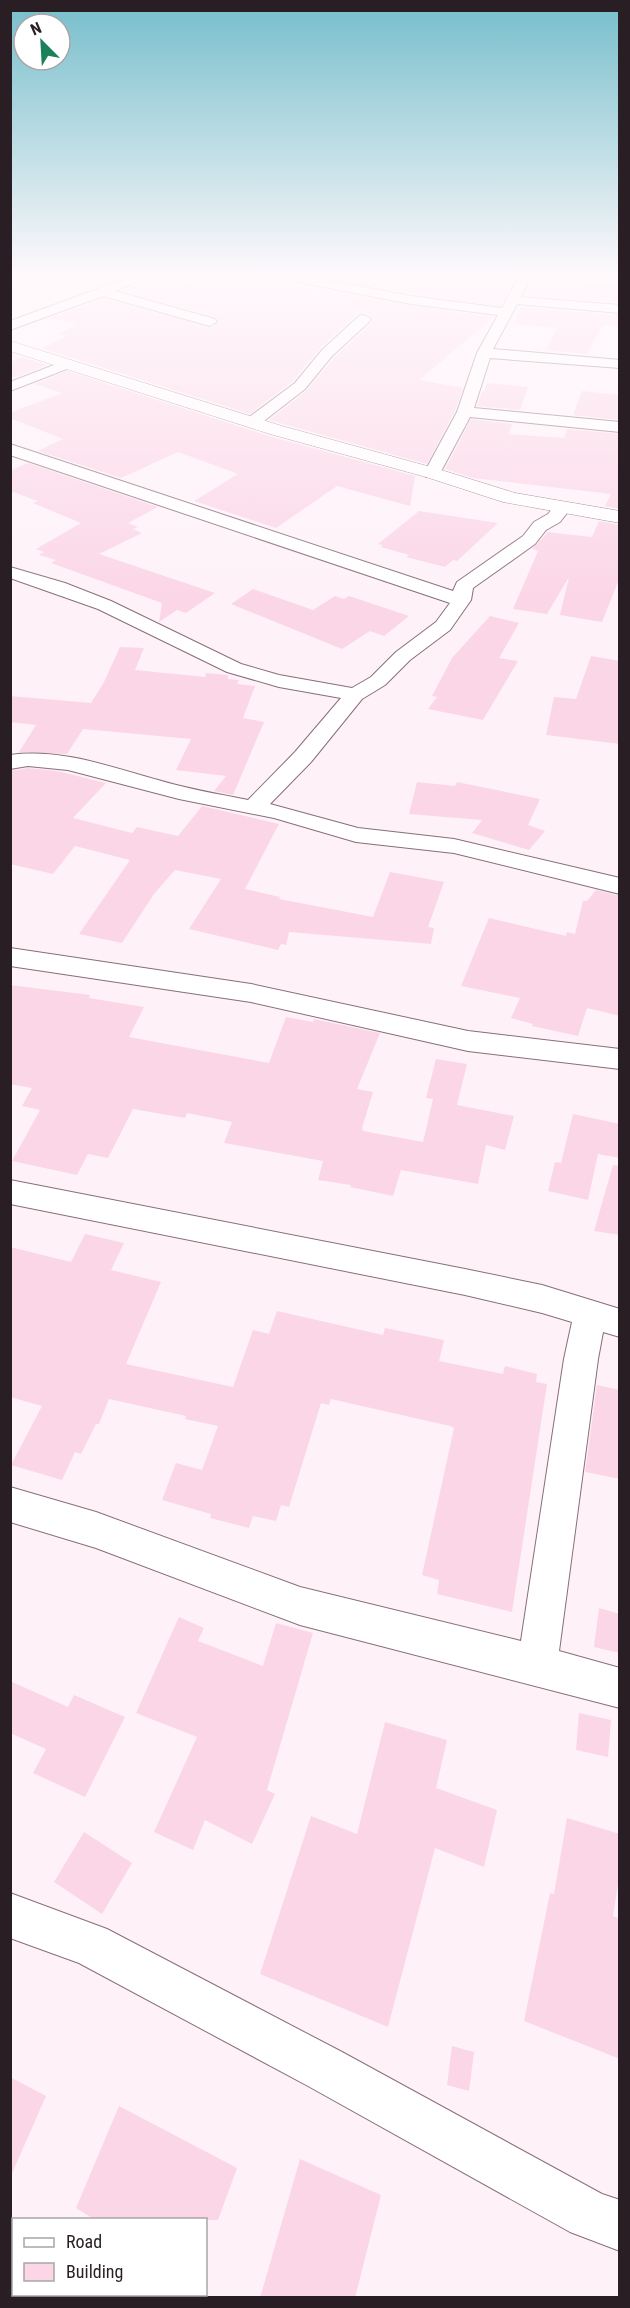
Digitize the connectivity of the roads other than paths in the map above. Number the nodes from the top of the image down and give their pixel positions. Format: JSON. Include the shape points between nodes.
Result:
{"nodes":[{"id":1,"x":127,"y":383,"type":"edge"},
{"id":2,"x":303,"y":383,"type":"edge"},
{"id":3,"x":474,"y":383,"type":"edge"},
{"id":4,"x":465,"y":412,"type":"junction"},
{"id":5,"x":254,"y":422,"type":"junction"},
{"id":6,"x":620,"y":427,"type":"edge"},
{"id":7,"x":10,"y":449,"type":"edge"},
{"id":8,"x":432,"y":473,"type":"junction"},
{"id":9,"x":562,"y":508,"type":"junction"},
{"id":10,"x":620,"y":517,"type":"edge"},
{"id":11,"x":10,"y":572,"type":"edge"},
{"id":12,"x":461,"y":600,"type":"junction"},
{"id":13,"x":355,"y":695,"type":"junction"},
{"id":14,"x":10,"y":762,"type":"edge"},
{"id":15,"x":253,"y":808,"type":"junction"},
{"id":16,"x":620,"y":886,"type":"edge"},
{"id":17,"x":10,"y":957,"type":"edge"},
{"id":18,"x":620,"y":1059,"type":"edge"},
{"id":19,"x":10,"y":1192,"type":"edge"},
{"id":20,"x":605,"y":1320,"type":"edge"},
{"id":21,"x":10,"y":1504,"type":"edge"},
{"id":22,"x":537,"y":1665,"type":"junction"},
{"id":23,"x":620,"y":1689,"type":"edge"},
{"id":24,"x":10,"y":1915,"type":"edge"},
{"id":25,"x":620,"y":2226,"type":"edge"}],
"edges":[{"from":1,"to":5,"type":"street"},
{"from":2,"to":5,"type":"street"},
{"from":3,"to":4,"type":"street"},
{"from":4,"to":6,"type":"street"},
{"from":4,"to":8,"type":"street"},
{"from":5,"to":8,"type":"street"},
{"from":7,"to":12,"type":"street"},
{"from":8,"to":9,"type":"street","via":[[510,498]]},
{"from":9,"to":10,"type":"street"},
{"from":9,"to":12,"type":"street","via":[[529,540],[464,586]]},
{"from":11,"to":13,"type":"street","via":[[56,585],[235,668],[274,681]]},
{"from":12,"to":13,"type":"street","via":[[443,626],[378,681]]},
{"from":13,"to":15,"type":"street"},
{"from":14,"to":15,"type":"street","via":[[22,759],[68,764]]},
{"from":15,"to":16,"type":"street","via":[[356,835],[454,846]]},
{"from":17,"to":18,"type":"street","via":[[251,993],[468,1041]]},
{"from":19,"to":20,"type":"street","via":[[465,1281],[542,1299]]},
{"from":20,"to":22,"type":"street","via":[[580,1359]]},
{"from":21,"to":22,"type":"street","via":[[96,1530],[300,1606]]},
{"from":22,"to":23,"type":"street"},
{"from":24,"to":25,"type":"street","via":[[91,1945],[588,2214]]}]}
